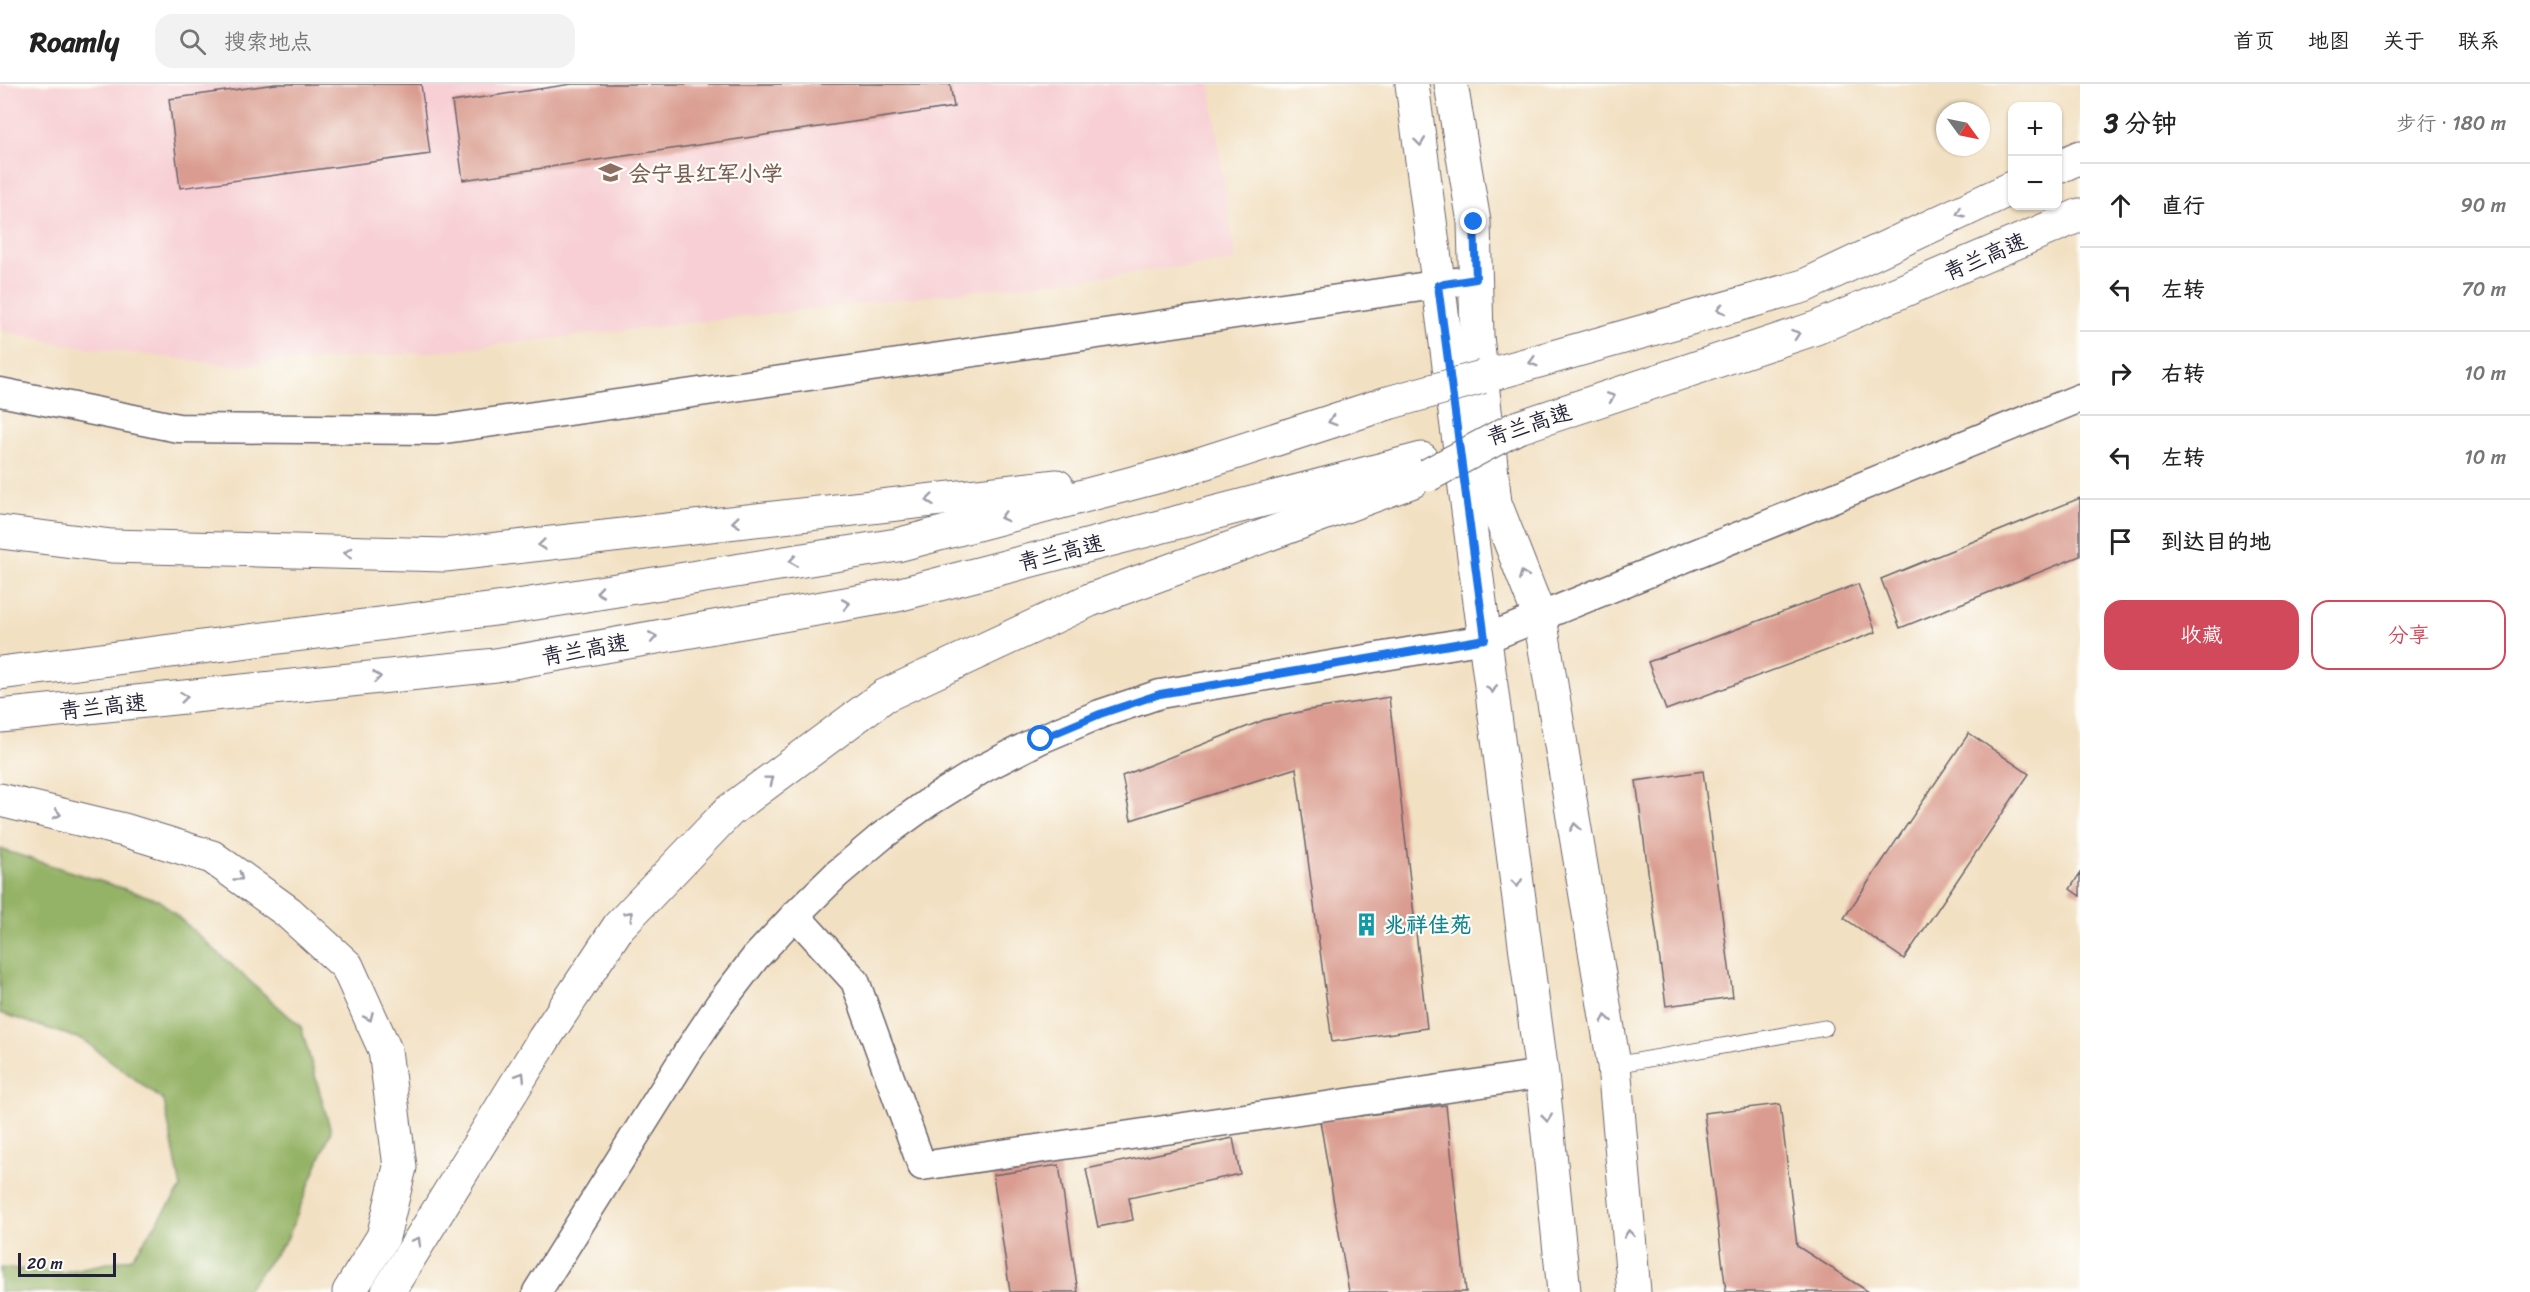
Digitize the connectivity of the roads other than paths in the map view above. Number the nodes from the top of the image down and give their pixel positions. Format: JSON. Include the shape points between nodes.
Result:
{"nodes":[{"id":1,"x":1412,"y":84,"type":"edge"},
{"id":2,"x":1451,"y":84,"type":"edge"},
{"id":3,"x":2080,"y":157,"type":"edge"},
{"id":4,"x":2062,"y":165,"type":"edge"},
{"id":5,"x":2008,"y":190,"type":"edge"},
{"id":6,"x":2080,"y":215,"type":"edge"},
{"id":7,"x":1476,"y":279,"type":"junction"},
{"id":8,"x":1438,"y":285,"type":"junction"},
{"id":9,"x":0,"y":392,"type":"edge"},
{"id":10,"x":2080,"y":398,"type":"edge"},
{"id":11,"x":1425,"y":467,"type":"junction"},
{"id":12,"x":1176,"y":472,"type":"junction"},
{"id":13,"x":0,"y":532,"type":"edge"},
{"id":14,"x":1540,"y":618,"type":"junction"},
{"id":15,"x":1485,"y":639,"type":"junction"},
{"id":16,"x":0,"y":673,"type":"edge"},
{"id":17,"x":0,"y":716,"type":"edge"},
{"id":18,"x":0,"y":800,"type":"edge"},
{"id":19,"x":795,"y":915,"type":"junction"},
{"id":20,"x":1825,"y":1028,"type":"dead end"},
{"id":21,"x":1614,"y":1065,"type":"junction"},
{"id":22,"x":1542,"y":1074,"type":"junction"},
{"id":23,"x":349,"y":1292,"type":"edge"},
{"id":24,"x":388,"y":1292,"type":"edge"},
{"id":25,"x":537,"y":1292,"type":"edge"},
{"id":26,"x":1564,"y":1292,"type":"edge"},
{"id":27,"x":1634,"y":1292,"type":"edge"}],
"edges":[{"from":1,"to":8,"type":"main road","one_way":true},
{"from":2,"to":7,"type":"main road","via":[[1474,222]]},
{"from":3,"to":4,"type":"main road"},
{"from":5,"to":12,"type":"main road","name":"青兰高速","one_way":true,"bridge":true,"via":[[1804,286],[1388,403]]},
{"from":11,"to":6,"type":"main road","name":"青兰高速","one_way":true,"bridge":true,"via":[[1516,429],[1816,328]]},
{"from":7,"to":8,"type":"street"},
{"from":14,"to":7,"type":"main road","one_way":true,"via":[[1496,503],[1478,336]]},
{"from":8,"to":9,"type":"street","via":[[438,430],[177,428]]},
{"from":8,"to":15,"type":"main road"},
{"from":10,"to":14,"type":"street"},
{"from":17,"to":11,"type":"main road","name":"青兰高速","one_way":true,"via":[[496,665],[897,595]]},
{"from":24,"to":11,"type":"main road","one_way":true,"via":[[544,1039],[619,926],[729,812],[884,696],[1090,600]]},
{"from":12,"to":13,"type":"main road","one_way":true,"via":[[446,555],[111,546]]},
{"from":12,"to":16,"type":"main road","name":"青兰高速","one_way":true,"via":[[897,545],[511,607]]},
{"from":14,"to":15,"type":"street"},
{"from":21,"to":14,"type":"main road","one_way":true},
{"from":15,"to":19,"type":"street","via":[[1160,694],[1100,714],[993,763],[929,802],[855,859]]},
{"from":15,"to":22,"type":"main road","one_way":true},
{"from":18,"to":23,"type":"main road","one_way":true,"via":[[124,830],[212,857],[288,912],[346,966],[384,1050],[400,1167],[383,1237]]},
{"from":19,"to":22,"type":"street","via":[[855,981],[922,1166]]},
{"from":19,"to":25,"type":"street","via":[[719,1005]]},
{"from":20,"to":21,"type":"lane"},
{"from":27,"to":21,"type":"main road","one_way":true},
{"from":22,"to":26,"type":"main road","one_way":true}]}
